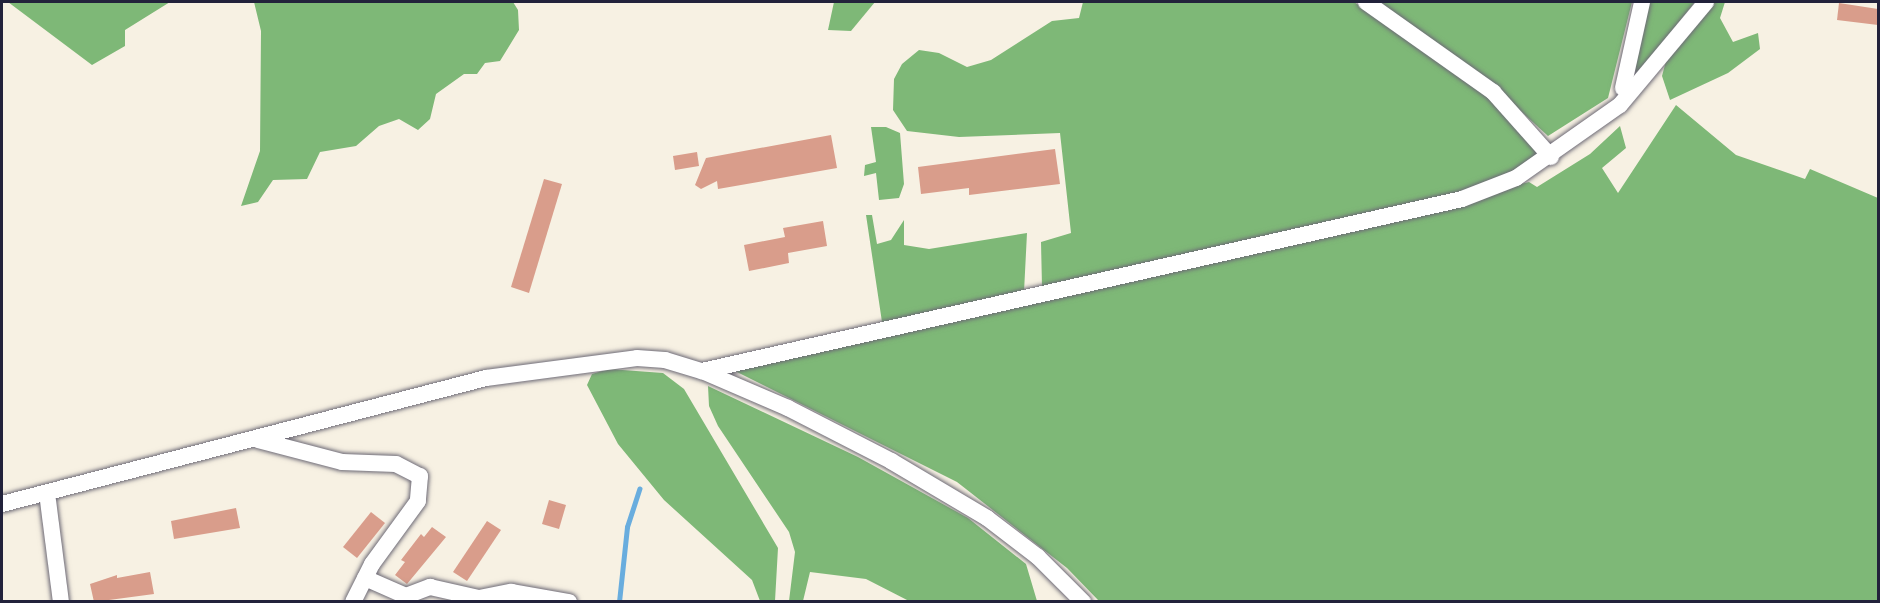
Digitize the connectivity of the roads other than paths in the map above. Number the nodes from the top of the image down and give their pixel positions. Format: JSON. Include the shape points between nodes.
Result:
{"nodes":[{"id":1,"x":1366,"y":2,"type":"edge"},
{"id":2,"x":1642,"y":2,"type":"edge"},
{"id":3,"x":1706,"y":2,"type":"edge"},
{"id":4,"x":1623,"y":88,"type":"dead end"},
{"id":5,"x":1551,"y":157,"type":"junction"},
{"id":6,"x":702,"y":371,"type":"junction"},
{"id":7,"x":257,"y":440,"type":"junction"},
{"id":8,"x":47,"y":493,"type":"junction"},
{"id":9,"x":2,"y":504,"type":"edge"},
{"id":10,"x":366,"y":578,"type":"junction"},
{"id":11,"x":61,"y":602,"type":"edge"},
{"id":12,"x":353,"y":602,"type":"edge"},
{"id":13,"x":569,"y":602,"type":"edge"},
{"id":14,"x":1083,"y":602,"type":"edge"}],
"edges":[{"from":1,"to":5,"type":"street","via":[[1493,92]]},
{"from":2,"to":4,"type":"street"},
{"from":3,"to":5,"type":"street","via":[[1620,105]]},
{"from":5,"to":6,"type":"street","via":[[1516,178],[1419,212]]},
{"from":6,"to":7,"type":"street","via":[[665,360],[638,358],[536,369],[401,400]]},
{"from":6,"to":14,"type":"street","via":[[788,408],[891,460],[977,512],[1038,557]]},
{"from":7,"to":8,"type":"street"},
{"from":7,"to":10,"type":"street","via":[[342,462],[396,464],[420,476],[418,501]]},
{"from":8,"to":9,"type":"street"},
{"from":8,"to":11,"type":"street"},
{"from":10,"to":12,"type":"street"},
{"from":10,"to":13,"type":"street","via":[[406,596],[430,587],[479,598],[511,592]]}]}
